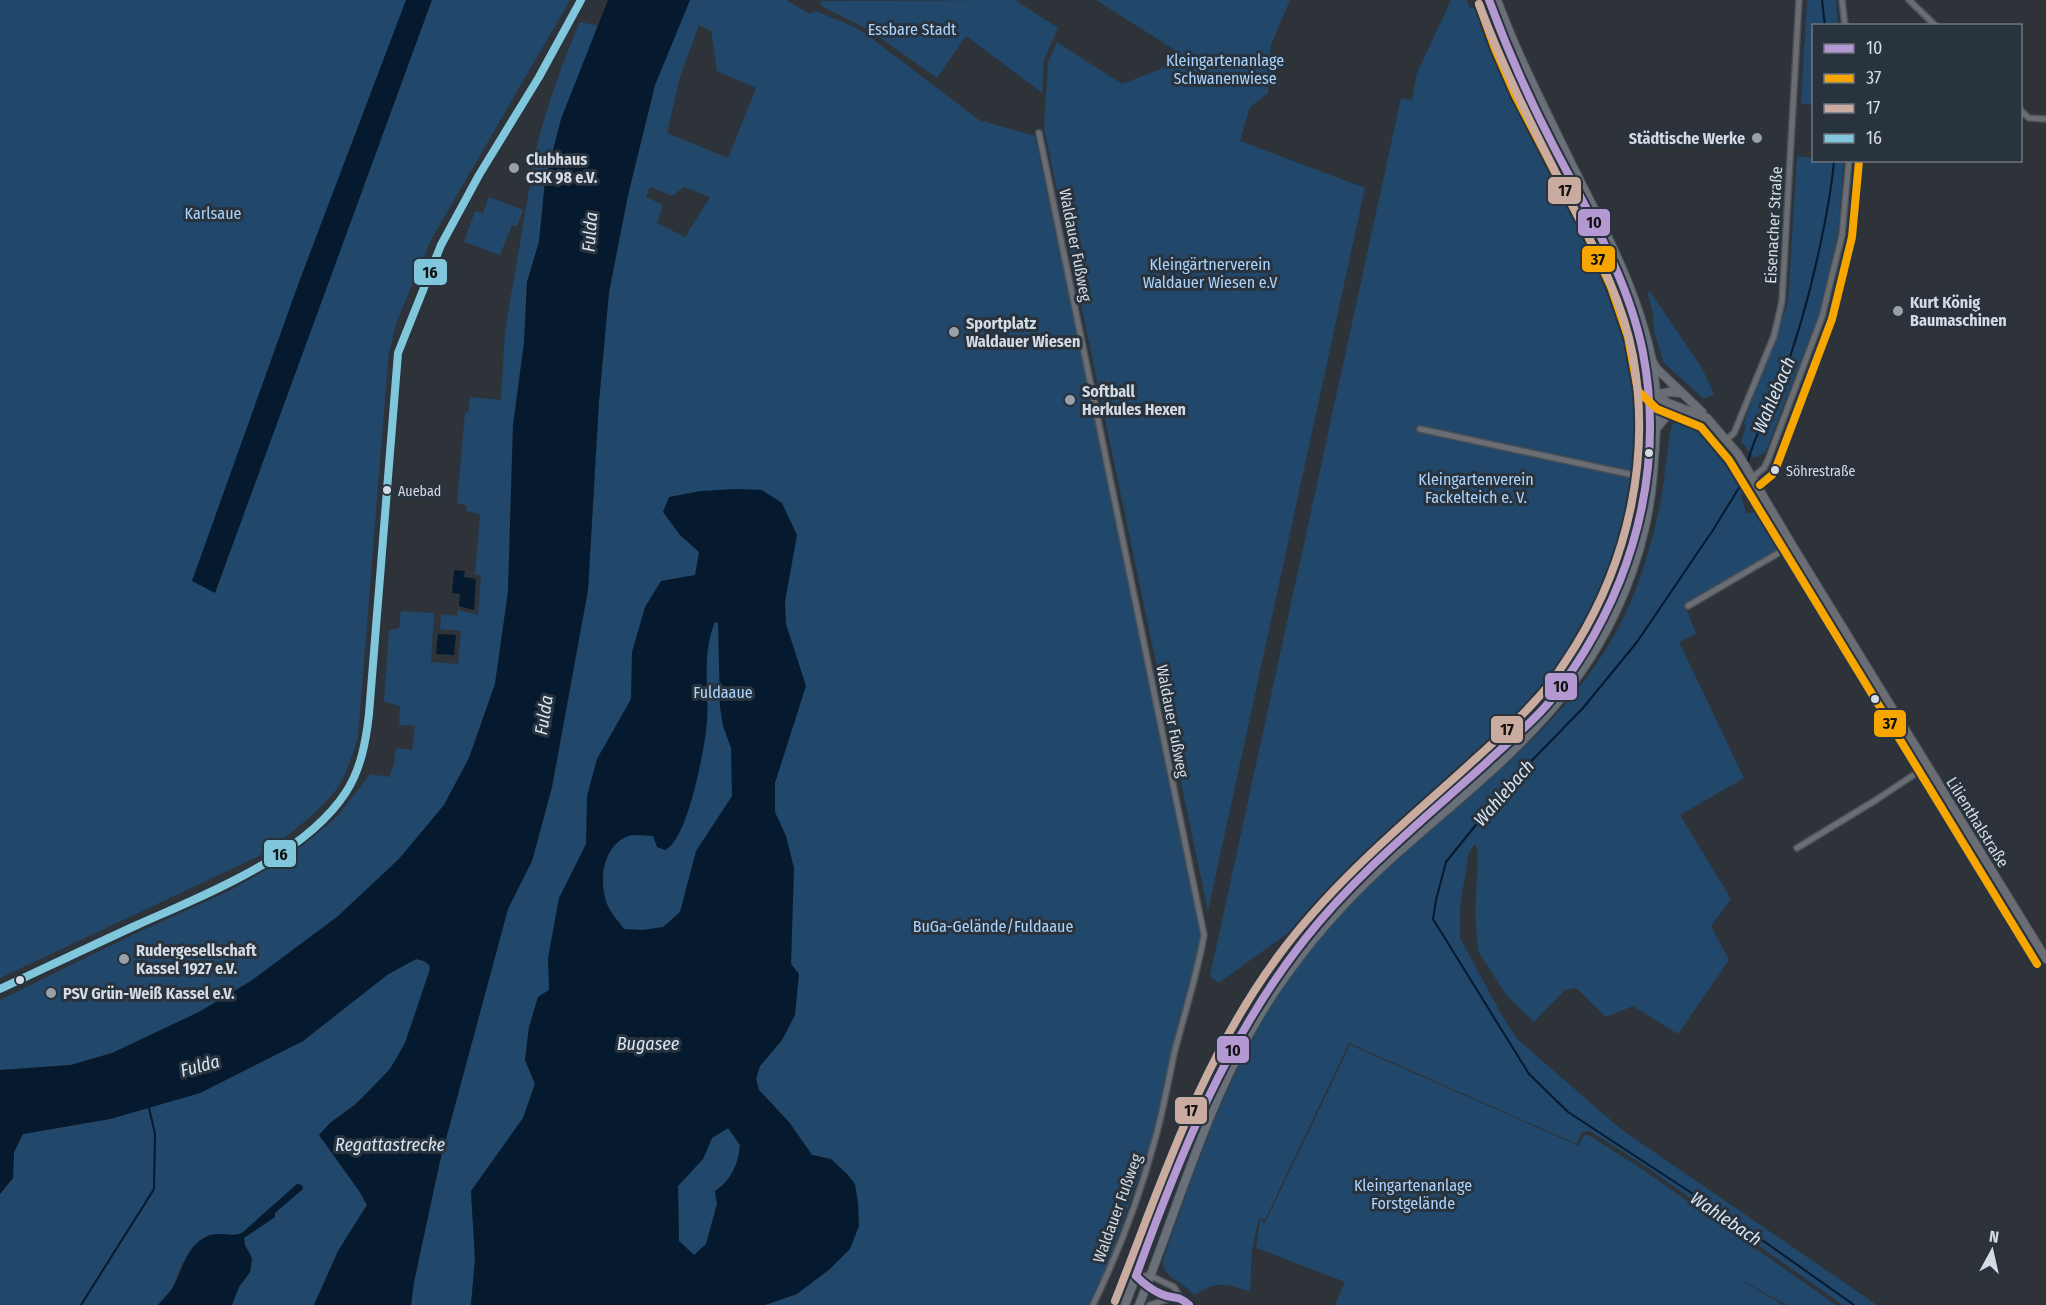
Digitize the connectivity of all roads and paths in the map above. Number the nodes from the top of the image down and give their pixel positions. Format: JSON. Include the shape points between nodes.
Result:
{"nodes":[{"id":1,"x":581,"y":0,"type":"edge"},
{"id":2,"x":1489,"y":0,"type":"edge"},
{"id":3,"x":1497,"y":0,"type":"edge"},
{"id":4,"x":1799,"y":0,"type":"edge"},
{"id":5,"x":1842,"y":0,"type":"edge"},
{"id":6,"x":1909,"y":0,"type":"edge"},
{"id":7,"x":1845,"y":24,"type":"edge"},
{"id":8,"x":1934,"y":24,"type":"edge"},
{"id":9,"x":2022,"y":112,"type":"edge"},
{"id":10,"x":2046,"y":119,"type":"edge"},
{"id":11,"x":1039,"y":133,"type":"dead end"},
{"id":12,"x":1849,"y":162,"type":"edge"},
{"id":13,"x":1651,"y":360,"type":"junction"},
{"id":14,"x":1647,"y":386,"type":"junction"},
{"id":15,"x":1682,"y":393,"type":"junction"},
{"id":16,"x":1655,"y":395,"type":"junction"},
{"id":17,"x":1685,"y":409,"type":"junction"},
{"id":18,"x":1707,"y":418,"type":"junction"},
{"id":19,"x":1420,"y":429,"type":"dead end"},
{"id":20,"x":1656,"y":429,"type":"junction"},
{"id":21,"x":1727,"y":440,"type":"junction"},
{"id":22,"x":1649,"y":448,"type":"junction"},
{"id":23,"x":1751,"y":475,"type":"junction"},
{"id":24,"x":1638,"y":476,"type":"dead end"},
{"id":25,"x":1792,"y":545,"type":"junction"},
{"id":26,"x":1688,"y":606,"type":"dead end"},
{"id":27,"x":1927,"y":766,"type":"junction"},
{"id":28,"x":1797,"y":848,"type":"dead end"},
{"id":29,"x":2046,"y":959,"type":"edge"},
{"id":30,"x":0,"y":989,"type":"edge"},
{"id":31,"x":1136,"y":1276,"type":"junction"},
{"id":32,"x":1151,"y":1276,"type":"junction"},
{"id":33,"x":1147,"y":1286,"type":"junction"},
{"id":34,"x":1180,"y":1297,"type":"junction"},
{"id":35,"x":1172,"y":1298,"type":"junction"},
{"id":36,"x":1093,"y":1305,"type":"edge"},
{"id":37,"x":1125,"y":1305,"type":"edge"},
{"id":38,"x":1139,"y":1305,"type":"edge"},
{"id":39,"x":1150,"y":1305,"type":"edge"},
{"id":40,"x":1189,"y":1305,"type":"edge"}],
"edges":[{"from":1,"to":30,"type":"street","via":[[441,245],[398,353],[369,714],[366,740],[353,779],[320,822],[260,866]]},
{"from":2,"to":14,"type":"main road","via":[[1525,91],[1621,283],[1638,334]]},
{"from":3,"to":13,"type":"main road","via":[[1625,276]]},
{"from":4,"to":21,"type":"street","name":"Eisenacher Straße","via":[[1782,301],[1774,336],[1734,433]]},
{"from":5,"to":7,"type":"street"},
{"from":6,"to":8,"type":"street"},
{"from":9,"to":10,"type":"street","via":[[2029,118]]},
{"from":11,"to":36,"type":"street","name":"Waldauer Fußweg","via":[[1204,935],[1146,1172],[1112,1267]]},
{"from":12,"to":23,"type":"street","via":[[1842,235],[1822,317],[1768,460],[1764,468]]},
{"from":13,"to":15,"type":"street"},
{"from":13,"to":16,"type":"main road"},
{"from":14,"to":16,"type":"main road"},
{"from":14,"to":22,"type":"main road"},
{"from":15,"to":16,"type":"street"},
{"from":15,"to":18,"type":"street"},
{"from":16,"to":17,"type":"street","name":"Lilienthalstraße"},
{"from":16,"to":20,"type":"main road"},
{"from":16,"to":22,"type":"main road"},
{"from":17,"to":18,"type":"street","name":"Lilienthalstraße"},
{"from":17,"to":20,"type":"street","via":[[1669,413]]},
{"from":18,"to":21,"type":"street","name":"Lilienthalstraße"},
{"from":19,"to":24,"type":"street"},
{"from":20,"to":32,"type":"main road","via":[[1650,502],[1638,556],[1596,647],[1564,694],[1508,756],[1379,870],[1306,947],[1248,1032],[1224,1081]]},
{"from":21,"to":23,"type":"street","name":"Lilienthalstraße"},
{"from":22,"to":31,"type":"main road","via":[[1642,513],[1623,577],[1598,632],[1556,694],[1524,728],[1395,845],[1321,920],[1288,960],[1232,1046],[1179,1160]]},
{"from":23,"to":25,"type":"street","name":"Lilienthalstraße"},
{"from":25,"to":26,"type":"street"},
{"from":25,"to":27,"type":"street","name":"Lilienthalstraße"},
{"from":27,"to":28,"type":"street"},
{"from":27,"to":29,"type":"street","name":"Lilienthalstraße"},
{"from":31,"to":32,"type":"street"},
{"from":31,"to":33,"type":"street"},
{"from":31,"to":37,"type":"main road"},
{"from":32,"to":33,"type":"main road"},
{"from":32,"to":34,"type":"street","via":[[1174,1287]]},
{"from":33,"to":35,"type":"street"},
{"from":33,"to":38,"type":"main road"},
{"from":34,"to":35,"type":"street"},
{"from":34,"to":40,"type":"street"},
{"from":35,"to":39,"type":"street"}]}
